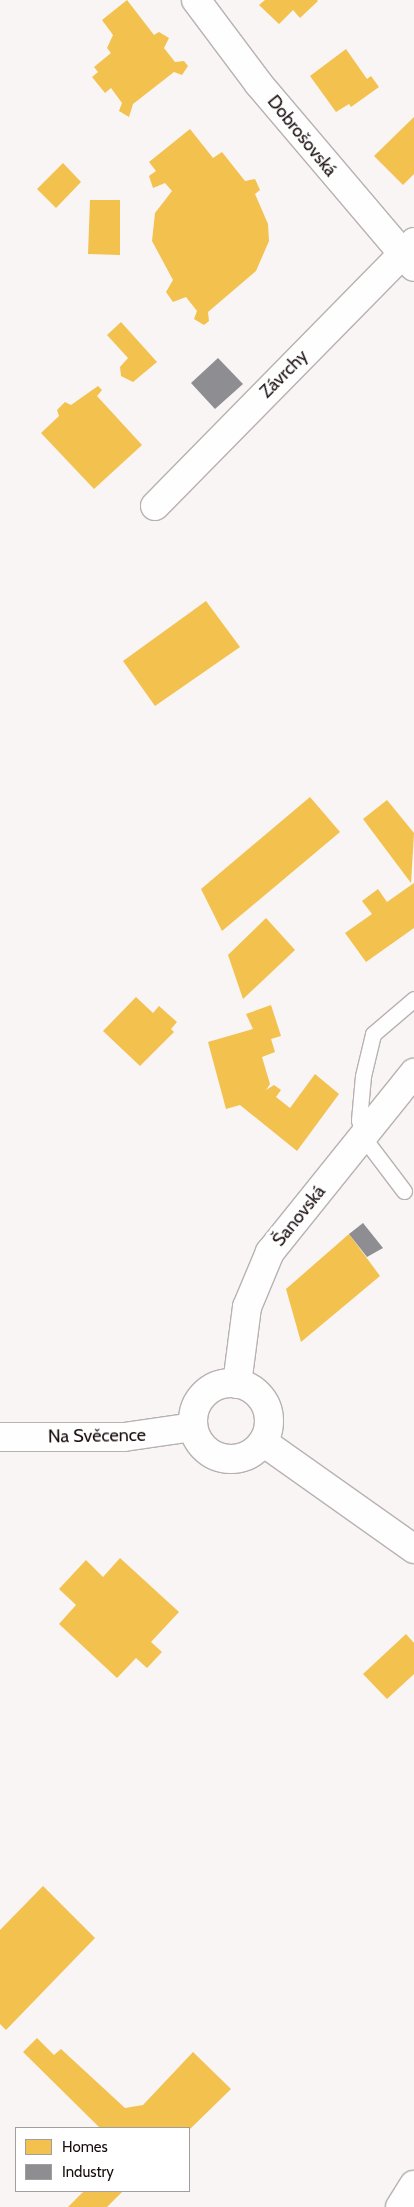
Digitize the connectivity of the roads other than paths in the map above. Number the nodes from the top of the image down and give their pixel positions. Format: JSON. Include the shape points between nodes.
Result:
{"nodes":[{"id":1,"x":196,"y":0,"type":"edge"},
{"id":2,"x":409,"y":255,"type":"edge"},
{"id":3,"x":155,"y":506,"type":"dead end"},
{"id":4,"x":414,"y":999,"type":"edge"},
{"id":5,"x":414,"y":1073,"type":"edge"},
{"id":6,"x":363,"y":1137,"type":"junction"},
{"id":7,"x":404,"y":1191,"type":"dead end"},
{"id":8,"x":237,"y":1384,"type":"junction"},
{"id":9,"x":193,"y":1427,"type":"junction"},
{"id":10,"x":0,"y":1437,"type":"edge"},
{"id":11,"x":263,"y":1442,"type":"junction"},
{"id":12,"x":414,"y":1549,"type":"edge"},
{"id":13,"x":414,"y":2185,"type":"edge"},
{"id":14,"x":400,"y":2207,"type":"edge"}],
"edges":[{"from":1,"to":2,"type":"street","name":"Dobrošovská"},
{"from":2,"to":3,"type":"street","name":"Závrchy"},
{"from":4,"to":6,"type":"lane","via":[[373,1034],[362,1076],[359,1120]]},
{"from":5,"to":6,"type":"street","name":"Šanovská"},
{"from":6,"to":7,"type":"lane"},
{"from":6,"to":8,"type":"street","name":"Šanovská","via":[[270,1252],[247,1307]]},
{"from":8,"to":9,"type":"street","via":[[222,1384],[202,1397]]},
{"from":8,"to":11,"type":"street","via":[[259,1395],[268,1410]]},
{"from":9,"to":10,"type":"street","name":"Na Svěcence","via":[[124,1437]]},
{"from":9,"to":11,"type":"street","via":[[200,1444],[223,1459],[242,1458]]},
{"from":11,"to":12,"type":"street"},
{"from":13,"to":14,"type":"street"}]}
